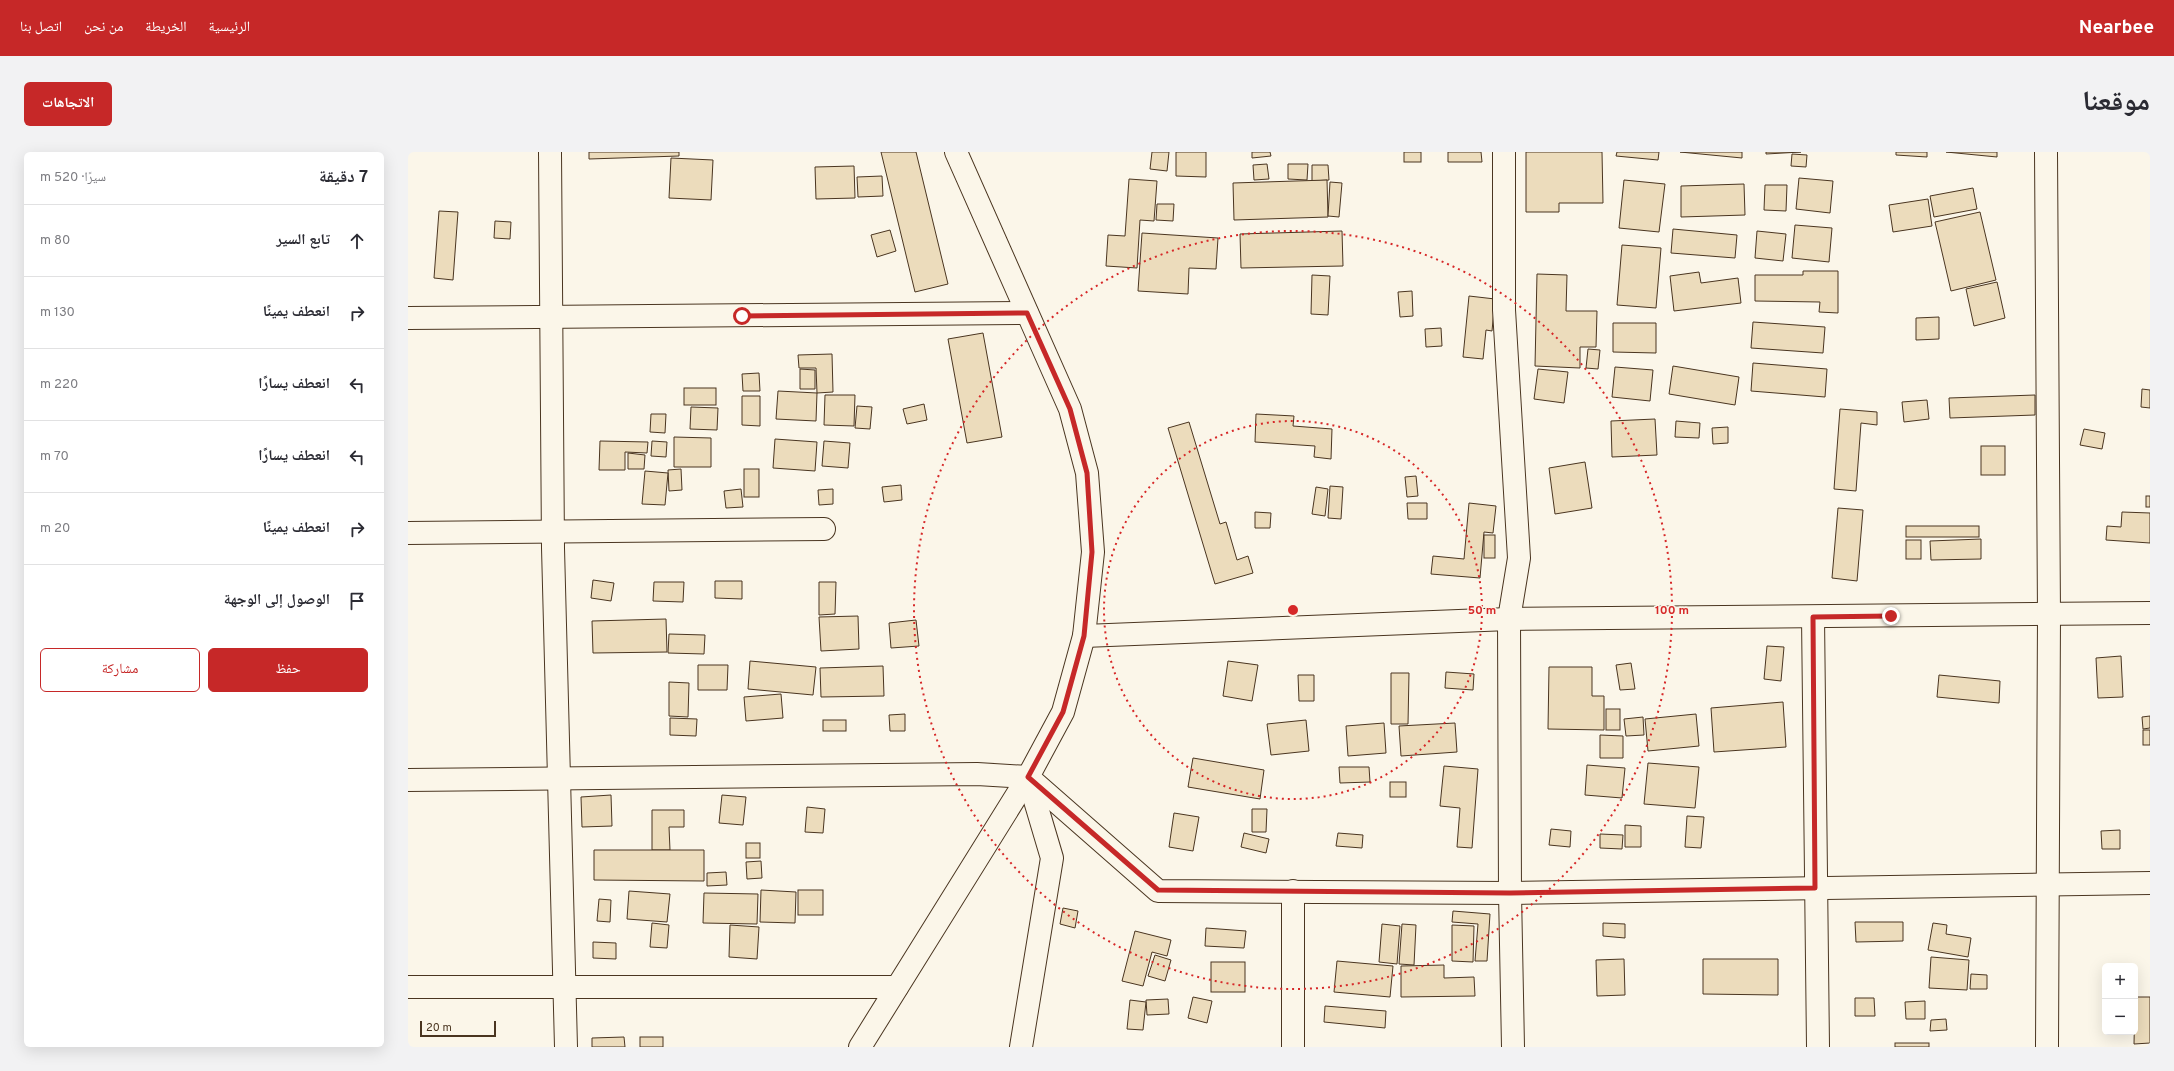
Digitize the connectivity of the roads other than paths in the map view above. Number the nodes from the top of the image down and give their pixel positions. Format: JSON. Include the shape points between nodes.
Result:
{"nodes":[{"id":1,"x":550,"y":152,"type":"edge"},
{"id":2,"x":956,"y":152,"type":"edge"},
{"id":3,"x":1504,"y":152,"type":"edge"},
{"id":4,"x":2046,"y":152,"type":"edge"},
{"id":5,"x":1027,"y":313,"type":"junction"},
{"id":6,"x":408,"y":318,"type":"edge"},
{"id":7,"x":551,"y":318,"type":"junction"},
{"id":8,"x":824,"y":529,"type":"dead end"},
{"id":9,"x":553,"y":532,"type":"junction"},
{"id":10,"x":408,"y":533,"type":"edge"},
{"id":11,"x":2150,"y":613,"type":"edge"},
{"id":12,"x":2049,"y":615,"type":"junction"},
{"id":13,"x":1813,"y":617,"type":"junction"},
{"id":14,"x":1509,"y":619,"type":"junction"},
{"id":15,"x":1084,"y":636,"type":"junction"},
{"id":16,"x":1028,"y":777,"type":"junction"},
{"id":17,"x":559,"y":778,"type":"junction"},
{"id":18,"x":408,"y":780,"type":"edge"},
{"id":19,"x":2150,"y":883,"type":"edge"},
{"id":20,"x":2046,"y":884,"type":"junction"},
{"id":21,"x":1815,"y":888,"type":"junction"},
{"id":22,"x":1293,"y":891,"type":"junction"},
{"id":23,"x":1510,"y":893,"type":"junction"},
{"id":24,"x":408,"y":987,"type":"edge"},
{"id":25,"x":564,"y":987,"type":"junction"},
{"id":26,"x":897,"y":987,"type":"junction"},
{"id":27,"x":566,"y":1047,"type":"edge"},
{"id":28,"x":860,"y":1047,"type":"edge"},
{"id":29,"x":1021,"y":1047,"type":"edge"},
{"id":30,"x":1293,"y":1047,"type":"edge"},
{"id":31,"x":1513,"y":1047,"type":"edge"},
{"id":32,"x":1818,"y":1047,"type":"edge"},
{"id":33,"x":2047,"y":1047,"type":"edge"}],
"edges":[{"from":1,"to":7,"type":"street"},
{"from":2,"to":5,"type":"street"},
{"from":3,"to":14,"type":"street","via":[[1504,310],[1519,558]]},
{"from":4,"to":12,"type":"street"},
{"from":5,"to":7,"type":"street"},
{"from":5,"to":15,"type":"street","via":[[1070,409],[1087,473],[1092,552]]},
{"from":6,"to":7,"type":"street"},
{"from":7,"to":9,"type":"street"},
{"from":8,"to":9,"type":"street"},
{"from":9,"to":10,"type":"street"},
{"from":9,"to":17,"type":"street"},
{"from":11,"to":12,"type":"street"},
{"from":12,"to":13,"type":"street"},
{"from":12,"to":20,"type":"street"},
{"from":13,"to":14,"type":"street"},
{"from":13,"to":21,"type":"street"},
{"from":14,"to":15,"type":"street"},
{"from":14,"to":23,"type":"street"},
{"from":15,"to":16,"type":"street","via":[[1063,712]]},
{"from":16,"to":17,"type":"street","via":[[977,774]]},
{"from":16,"to":22,"type":"street","via":[[1158,890]]},
{"from":16,"to":26,"type":"street"},
{"from":16,"to":29,"type":"street","via":[[1052,858]]},
{"from":17,"to":18,"type":"street"},
{"from":17,"to":25,"type":"street"},
{"from":19,"to":20,"type":"street"},
{"from":20,"to":21,"type":"street"},
{"from":20,"to":33,"type":"street"},
{"from":21,"to":23,"type":"street"},
{"from":21,"to":32,"type":"street"},
{"from":22,"to":23,"type":"street"},
{"from":22,"to":30,"type":"street"},
{"from":23,"to":31,"type":"street"},
{"from":24,"to":25,"type":"street"},
{"from":25,"to":26,"type":"street"},
{"from":25,"to":27,"type":"street"},
{"from":26,"to":28,"type":"street"}]}
